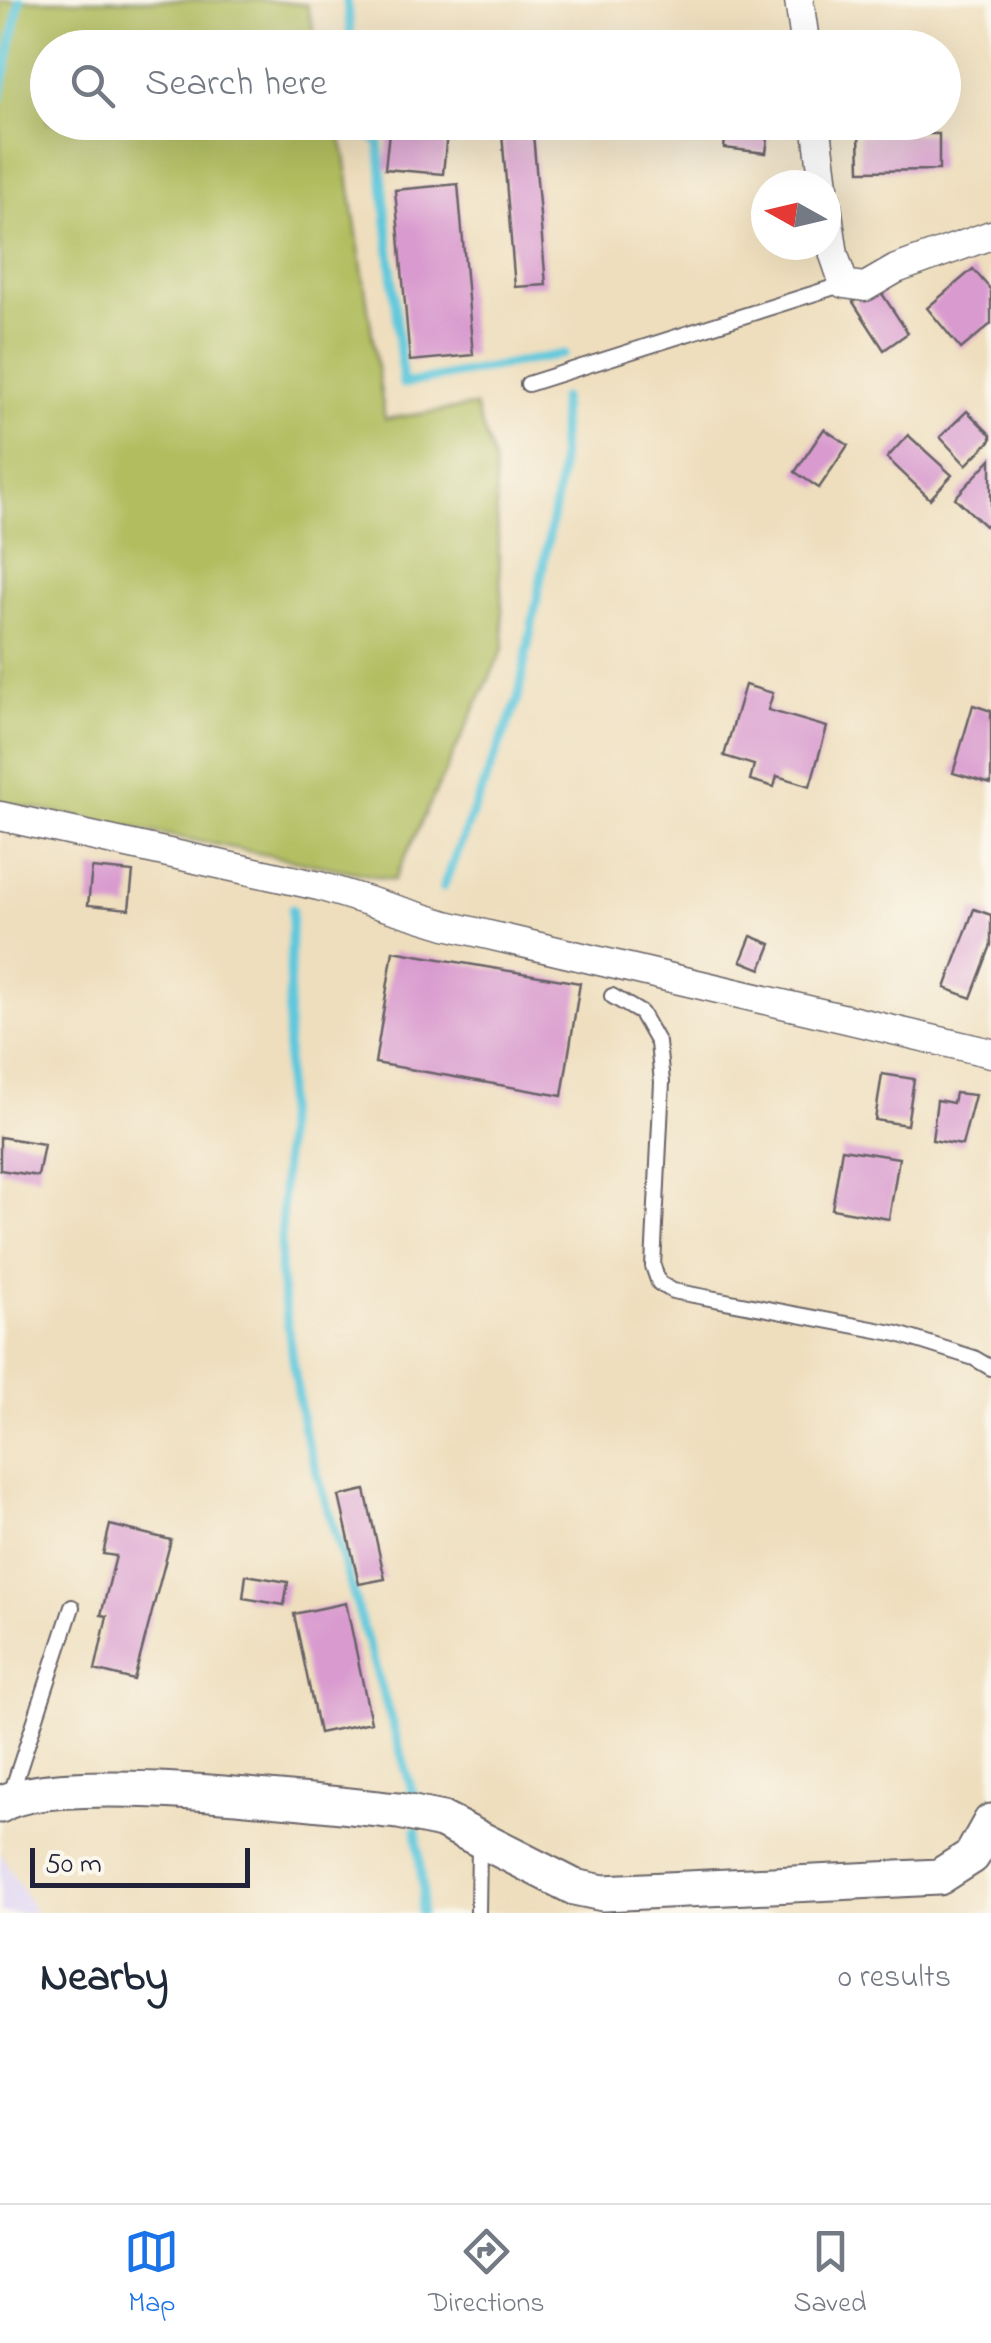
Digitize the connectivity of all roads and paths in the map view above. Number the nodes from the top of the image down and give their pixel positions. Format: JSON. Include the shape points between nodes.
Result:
{"nodes":[{"id":1,"x":800,"y":0,"type":"edge"},
{"id":2,"x":804,"y":30,"type":"edge"},
{"id":3,"x":818,"y":140,"type":"edge"},
{"id":4,"x":822,"y":170,"type":"edge"},
{"id":5,"x":991,"y":235,"type":"edge"},
{"id":6,"x":836,"y":260,"type":"edge"},
{"id":7,"x":844,"y":284,"type":"junction"},
{"id":8,"x":528,"y":384,"type":"dead end"},
{"id":9,"x":0,"y":816,"type":"edge"},
{"id":10,"x":612,"y":996,"type":"dead end"},
{"id":11,"x":991,"y":1053,"type":"edge"},
{"id":12,"x":991,"y":1368,"type":"edge"},
{"id":13,"x":72,"y":1607,"type":"dead end"},
{"id":14,"x":5,"y":1802,"type":"edge"},
{"id":15,"x":991,"y":1822,"type":"edge"},
{"id":16,"x":479,"y":1838,"type":"junction"},
{"id":17,"x":478,"y":1913,"type":"edge"}],
"edges":[{"from":1,"to":2,"type":"street"},
{"from":3,"to":4,"type":"street"},
{"from":5,"to":7,"type":"street","via":[[865,287]]},
{"from":6,"to":7,"type":"street"},
{"from":7,"to":8,"type":"lane"},
{"from":9,"to":11,"type":"street","via":[[319,886],[446,925]]},
{"from":10,"to":12,"type":"lane","via":[[641,1013],[658,1043],[653,1266],[659,1283],[898,1334]]},
{"from":13,"to":14,"type":"lane"},
{"from":14,"to":16,"type":"street","via":[[129,1788],[399,1810]]},
{"from":15,"to":16,"type":"street","via":[[972,1856],[940,1877],[603,1894],[574,1888]]},
{"from":16,"to":17,"type":"lane"}]}
